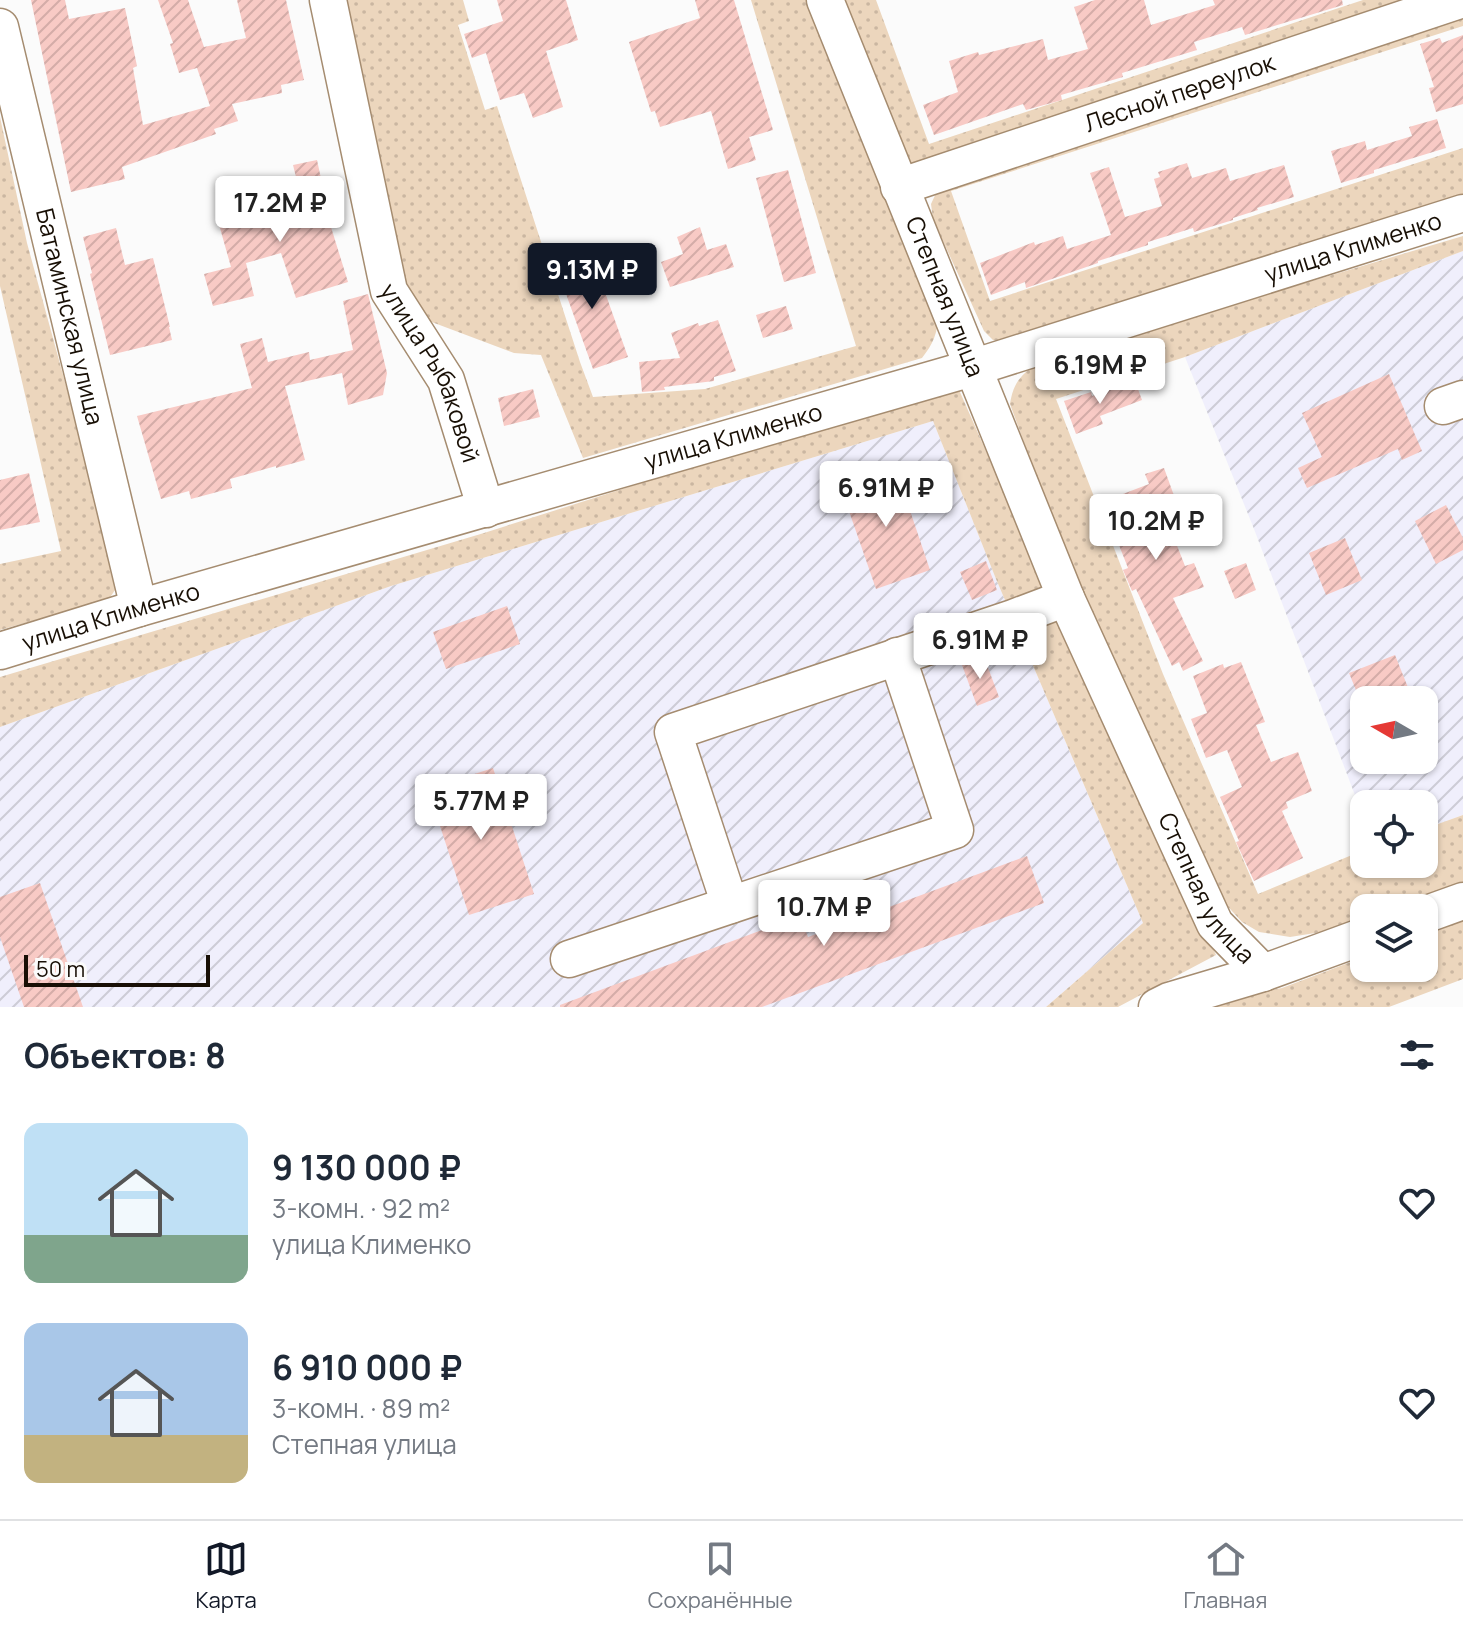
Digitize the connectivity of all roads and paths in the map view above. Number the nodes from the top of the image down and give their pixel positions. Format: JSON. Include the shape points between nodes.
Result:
{"nodes":[{"id":1,"x":328,"y":0,"type":"edge"},
{"id":2,"x":825,"y":0,"type":"edge"},
{"id":3,"x":1460,"y":0,"type":"edge"},
{"id":4,"x":0,"y":27,"type":"edge"},
{"id":5,"x":899,"y":187,"type":"junction"},
{"id":6,"x":1463,"y":213,"type":"edge"},
{"id":7,"x":972,"y":368,"type":"junction"},
{"id":8,"x":486,"y":509,"type":"junction"},
{"id":9,"x":1066,"y":598,"type":"junction"},
{"id":10,"x":139,"y":608,"type":"junction"},
{"id":11,"x":0,"y":651,"type":"edge"},
{"id":12,"x":897,"y":656,"type":"junction"},
{"id":13,"x":1463,"y":901,"type":"edge"},
{"id":14,"x":730,"y":905,"type":"junction"},
{"id":15,"x":1438,"y":910,"type":"edge"},
{"id":16,"x":1350,"y":941,"type":"edge"},
{"id":17,"x":569,"y":959,"type":"dead end"},
{"id":18,"x":1263,"y":973,"type":"junction"},
{"id":19,"x":1157,"y":1007,"type":"edge"}],
"edges":[{"from":1,"to":8,"type":"street","name":"улица Рыбаковой","via":[[389,291],[446,380]]},
{"from":2,"to":5,"type":"street","name":"Степная улица"},
{"from":3,"to":5,"type":"street","name":"Лесной переулок"},
{"from":4,"to":10,"type":"street","name":"Батаминская улица"},
{"from":5,"to":7,"type":"street","name":"Степная улица"},
{"from":6,"to":7,"type":"street","name":"улица Клименко"},
{"from":7,"to":8,"type":"street","name":"улица Клименко"},
{"from":7,"to":9,"type":"street","name":"Степная улица"},
{"from":8,"to":10,"type":"street","name":"улица Клименко"},
{"from":9,"to":12,"type":"street"},
{"from":9,"to":18,"type":"street","name":"Степная улица","via":[[1215,924]]},
{"from":10,"to":11,"type":"street","name":"улица Клименко"},
{"from":12,"to":14,"type":"street","via":[[673,732]]},
{"from":12,"to":14,"type":"street","via":[[955,830]]},
{"from":13,"to":15,"type":"street"},
{"from":14,"to":17,"type":"street"},
{"from":16,"to":18,"type":"street"},
{"from":18,"to":19,"type":"street"}]}
